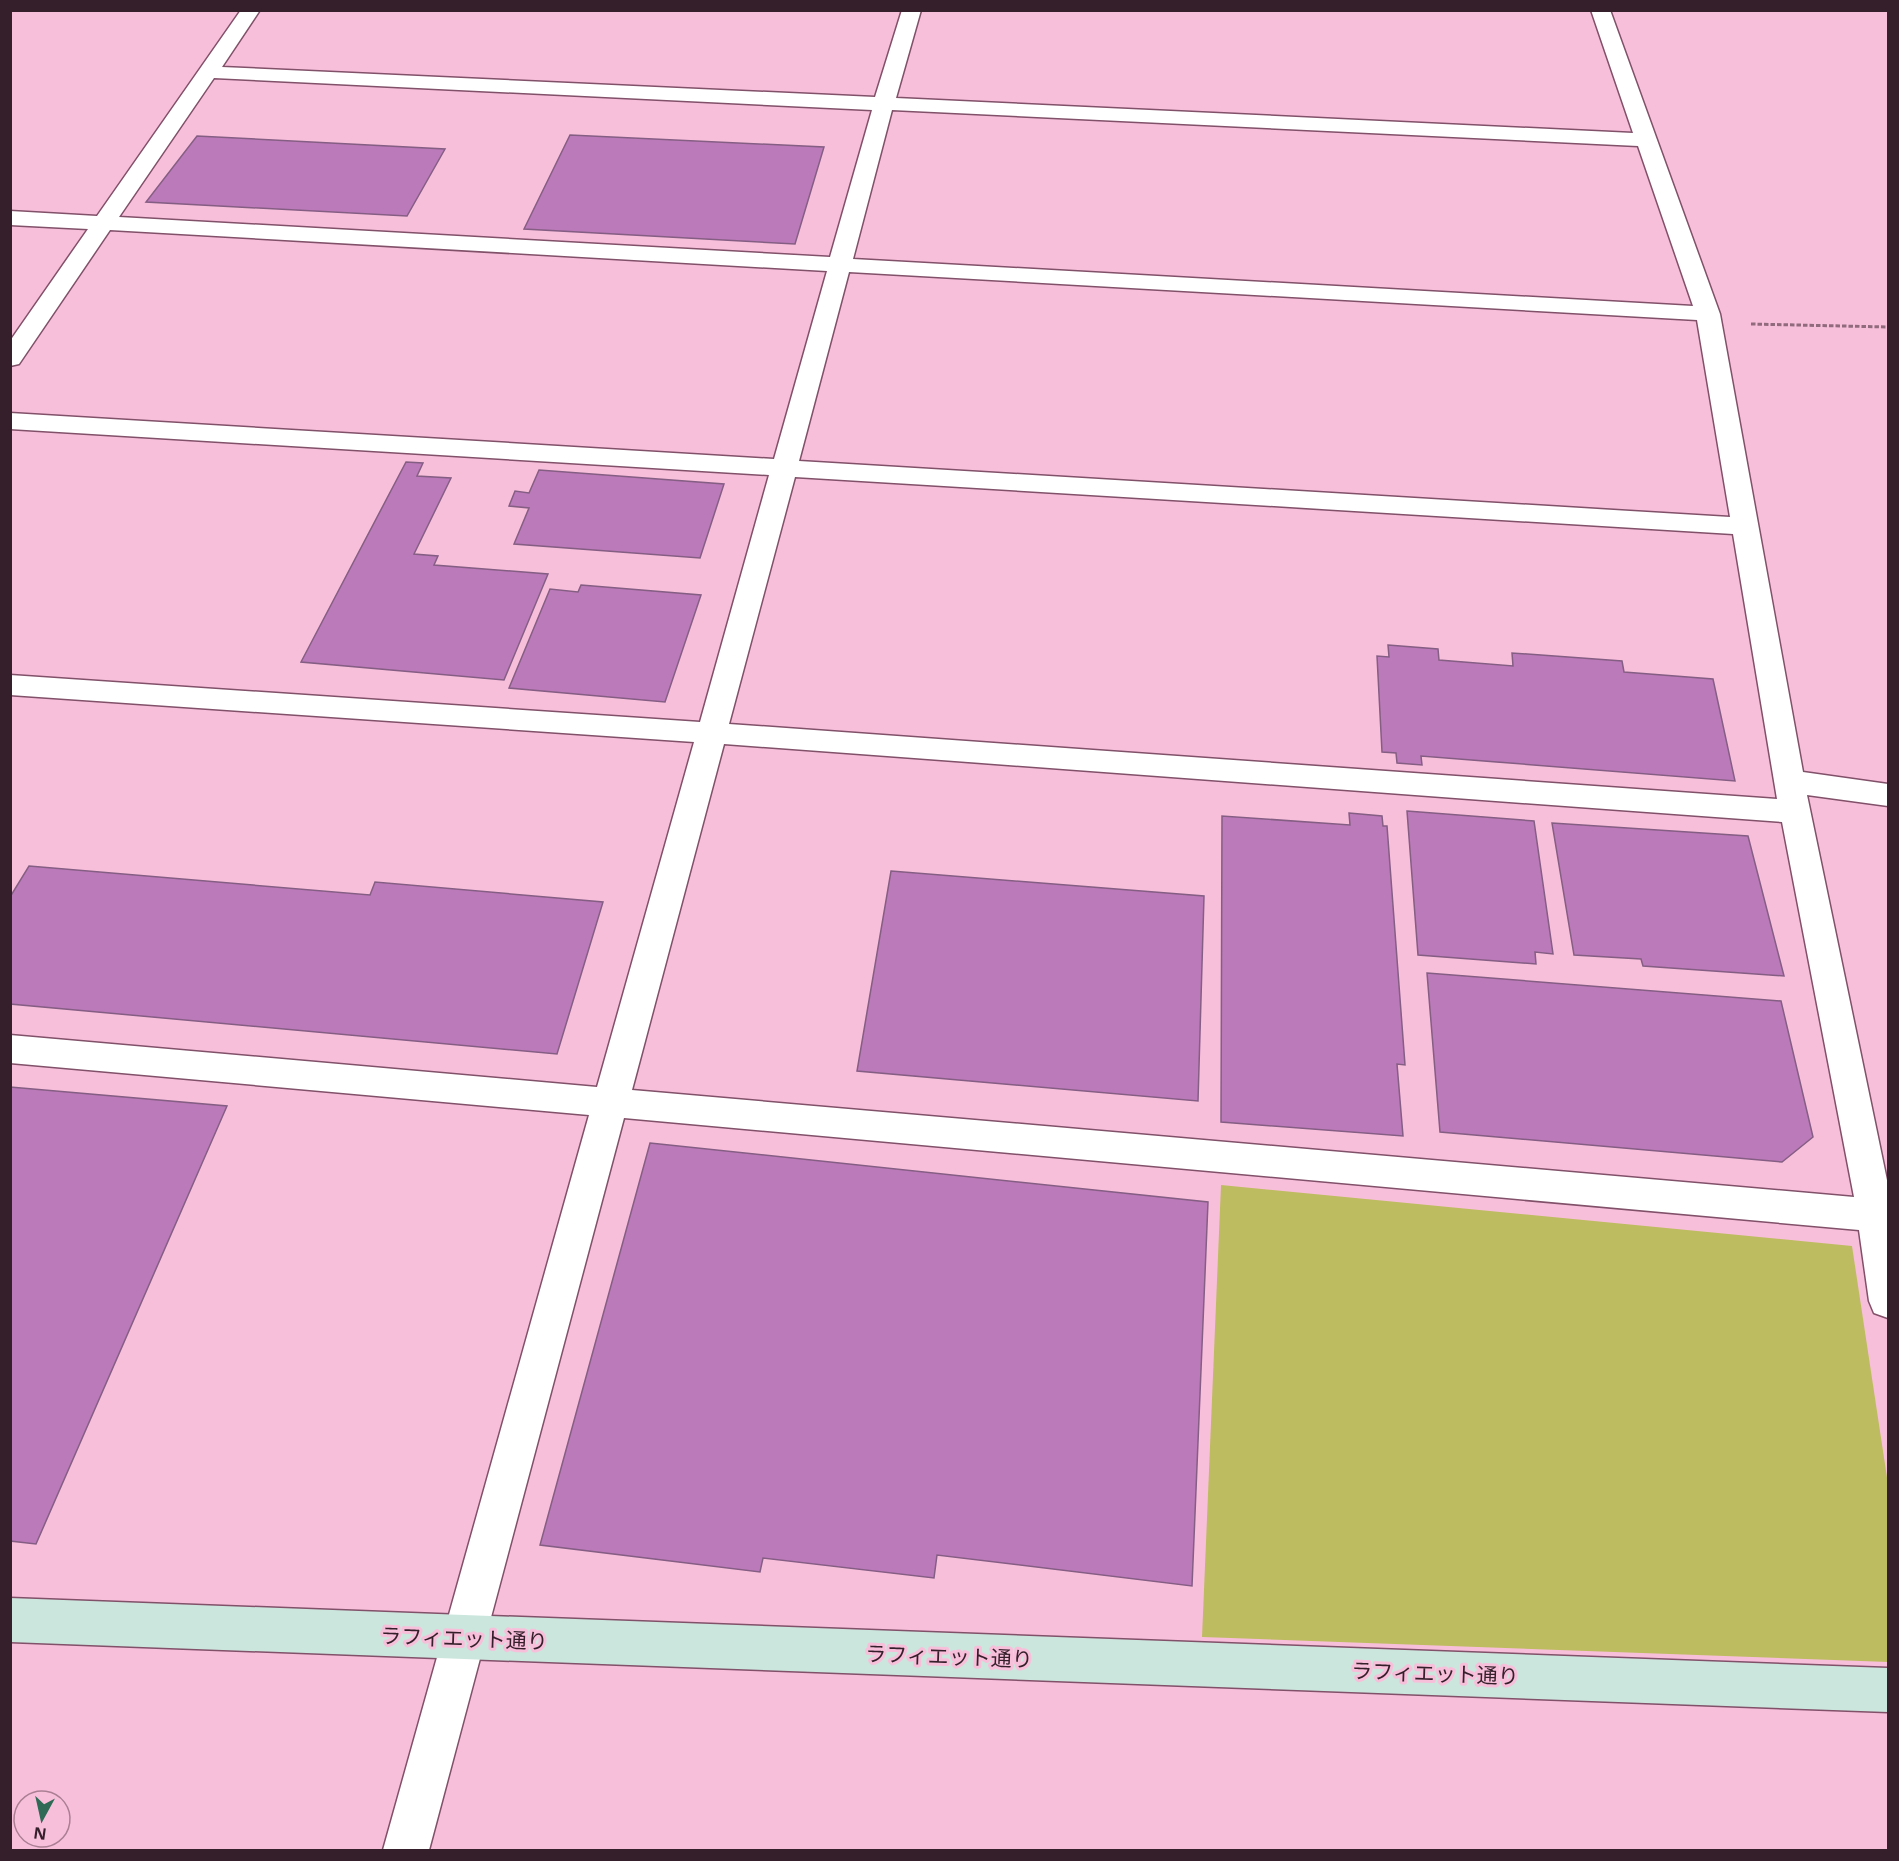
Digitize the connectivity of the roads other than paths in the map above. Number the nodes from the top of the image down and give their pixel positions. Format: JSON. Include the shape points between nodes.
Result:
{"nodes":[{"id":1,"x":251,"y":10,"type":"edge"},
{"id":2,"x":912,"y":10,"type":"edge"},
{"id":3,"x":1600,"y":10,"type":"edge"},
{"id":4,"x":209,"y":72,"type":"junction"},
{"id":5,"x":884,"y":103,"type":"junction"},
{"id":6,"x":1647,"y":140,"type":"junction"},
{"id":7,"x":10,"y":218,"type":"edge"},
{"id":8,"x":105,"y":223,"type":"junction"},
{"id":9,"x":841,"y":264,"type":"junction"},
{"id":10,"x":1709,"y":319,"type":"junction"},
{"id":11,"x":10,"y":359,"type":"edge"},
{"id":12,"x":10,"y":421,"type":"edge"},
{"id":13,"x":784,"y":467,"type":"junction"},
{"id":14,"x":1743,"y":526,"type":"junction"},
{"id":15,"x":10,"y":685,"type":"edge"},
{"id":16,"x":712,"y":733,"type":"junction"},
{"id":17,"x":1888,"y":795,"type":"edge"},
{"id":18,"x":1792,"y":797,"type":"junction"},
{"id":19,"x":10,"y":1049,"type":"edge"},
{"id":20,"x":611,"y":1102,"type":"junction"},
{"id":21,"x":1876,"y":1215,"type":"junction"},
{"id":22,"x":1888,"y":1300,"type":"edge"},
{"id":23,"x":10,"y":1620,"type":"edge"},
{"id":24,"x":465,"y":1638,"type":"junction"},
{"id":25,"x":1888,"y":1689,"type":"edge"},
{"id":26,"x":405,"y":1851,"type":"edge"}],
"edges":[{"from":1,"to":4,"type":"street"},
{"from":2,"to":5,"type":"street"},
{"from":3,"to":6,"type":"street"},
{"from":4,"to":5,"type":"street"},
{"from":4,"to":8,"type":"street"},
{"from":5,"to":6,"type":"street"},
{"from":5,"to":9,"type":"street"},
{"from":6,"to":10,"type":"street"},
{"from":7,"to":8,"type":"street"},
{"from":8,"to":9,"type":"street"},
{"from":8,"to":11,"type":"street"},
{"from":9,"to":10,"type":"street"},
{"from":9,"to":13,"type":"street"},
{"from":10,"to":14,"type":"street"},
{"from":12,"to":13,"type":"street"},
{"from":13,"to":14,"type":"street"},
{"from":13,"to":16,"type":"street"},
{"from":14,"to":18,"type":"street"},
{"from":15,"to":16,"type":"street"},
{"from":16,"to":18,"type":"street"},
{"from":16,"to":20,"type":"street"},
{"from":17,"to":18,"type":"street"},
{"from":18,"to":21,"type":"street"},
{"from":19,"to":20,"type":"street"},
{"from":20,"to":21,"type":"street"},
{"from":20,"to":24,"type":"street"},
{"from":21,"to":22,"type":"street"},
{"from":23,"to":24,"type":"street","name":"ラフィエット通り"},
{"from":24,"to":25,"type":"street","name":"ラフィエット通り"},
{"from":24,"to":26,"type":"street"}]}
